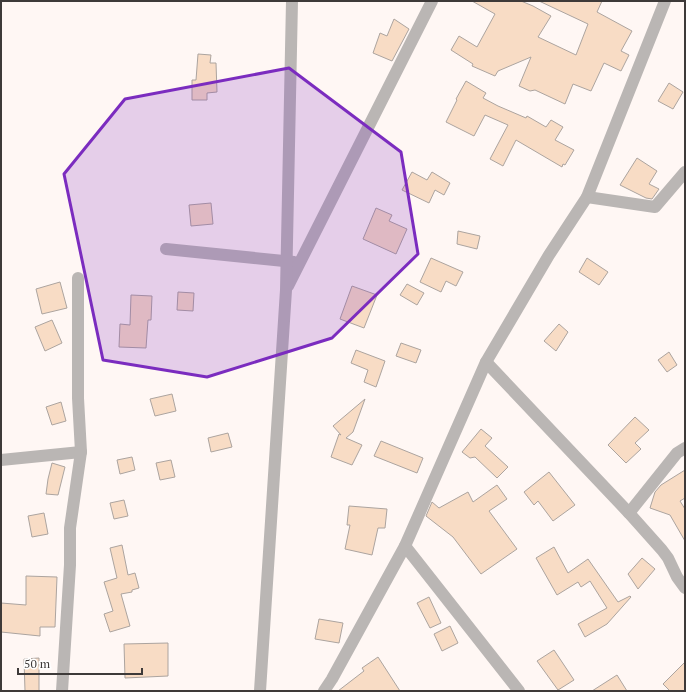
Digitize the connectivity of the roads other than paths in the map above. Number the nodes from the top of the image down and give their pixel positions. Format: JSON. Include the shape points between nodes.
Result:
{"nodes":[{"id":1,"x":292,"y":1,"type":"edge"},
{"id":2,"x":432,"y":1,"type":"edge"},
{"id":3,"x":665,"y":1,"type":"edge"},
{"id":4,"x":685,"y":172,"type":"edge"},
{"id":5,"x":587,"y":197,"type":"junction"},
{"id":6,"x":166,"y":249,"type":"dead end"},
{"id":7,"x":287,"y":262,"type":"junction"},
{"id":8,"x":300,"y":263,"type":"junction"},
{"id":9,"x":78,"y":278,"type":"dead end"},
{"id":10,"x":286,"y":290,"type":"junction"},
{"id":11,"x":486,"y":362,"type":"junction"},
{"id":12,"x":685,"y":448,"type":"edge"},
{"id":13,"x":81,"y":452,"type":"junction"},
{"id":14,"x":1,"y":460,"type":"edge"},
{"id":15,"x":629,"y":513,"type":"junction"},
{"id":16,"x":405,"y":546,"type":"junction"},
{"id":17,"x":685,"y":588,"type":"edge"},
{"id":18,"x":62,"y":691,"type":"edge"},
{"id":19,"x":260,"y":691,"type":"edge"},
{"id":20,"x":324,"y":691,"type":"edge"},
{"id":21,"x":519,"y":691,"type":"edge"}],
"edges":[{"from":1,"to":7,"type":"street"},
{"from":2,"to":8,"type":"street"},
{"from":3,"to":5,"type":"street"},
{"from":4,"to":5,"type":"street","via":[[655,206]]},
{"from":5,"to":11,"type":"street","via":[[549,254]]},
{"from":6,"to":7,"type":"street"},
{"from":7,"to":8,"type":"street"},
{"from":7,"to":10,"type":"street"},
{"from":8,"to":10,"type":"street"},
{"from":9,"to":13,"type":"street","via":[[78,398]]},
{"from":10,"to":19,"type":"street"},
{"from":11,"to":15,"type":"street"},
{"from":11,"to":16,"type":"street"},
{"from":12,"to":15,"type":"street","via":[[677,454]]},
{"from":13,"to":14,"type":"street"},
{"from":13,"to":18,"type":"street","via":[[70,528]]},
{"from":15,"to":17,"type":"street","via":[[668,558]]},
{"from":16,"to":20,"type":"street"},
{"from":16,"to":21,"type":"street"}]}
